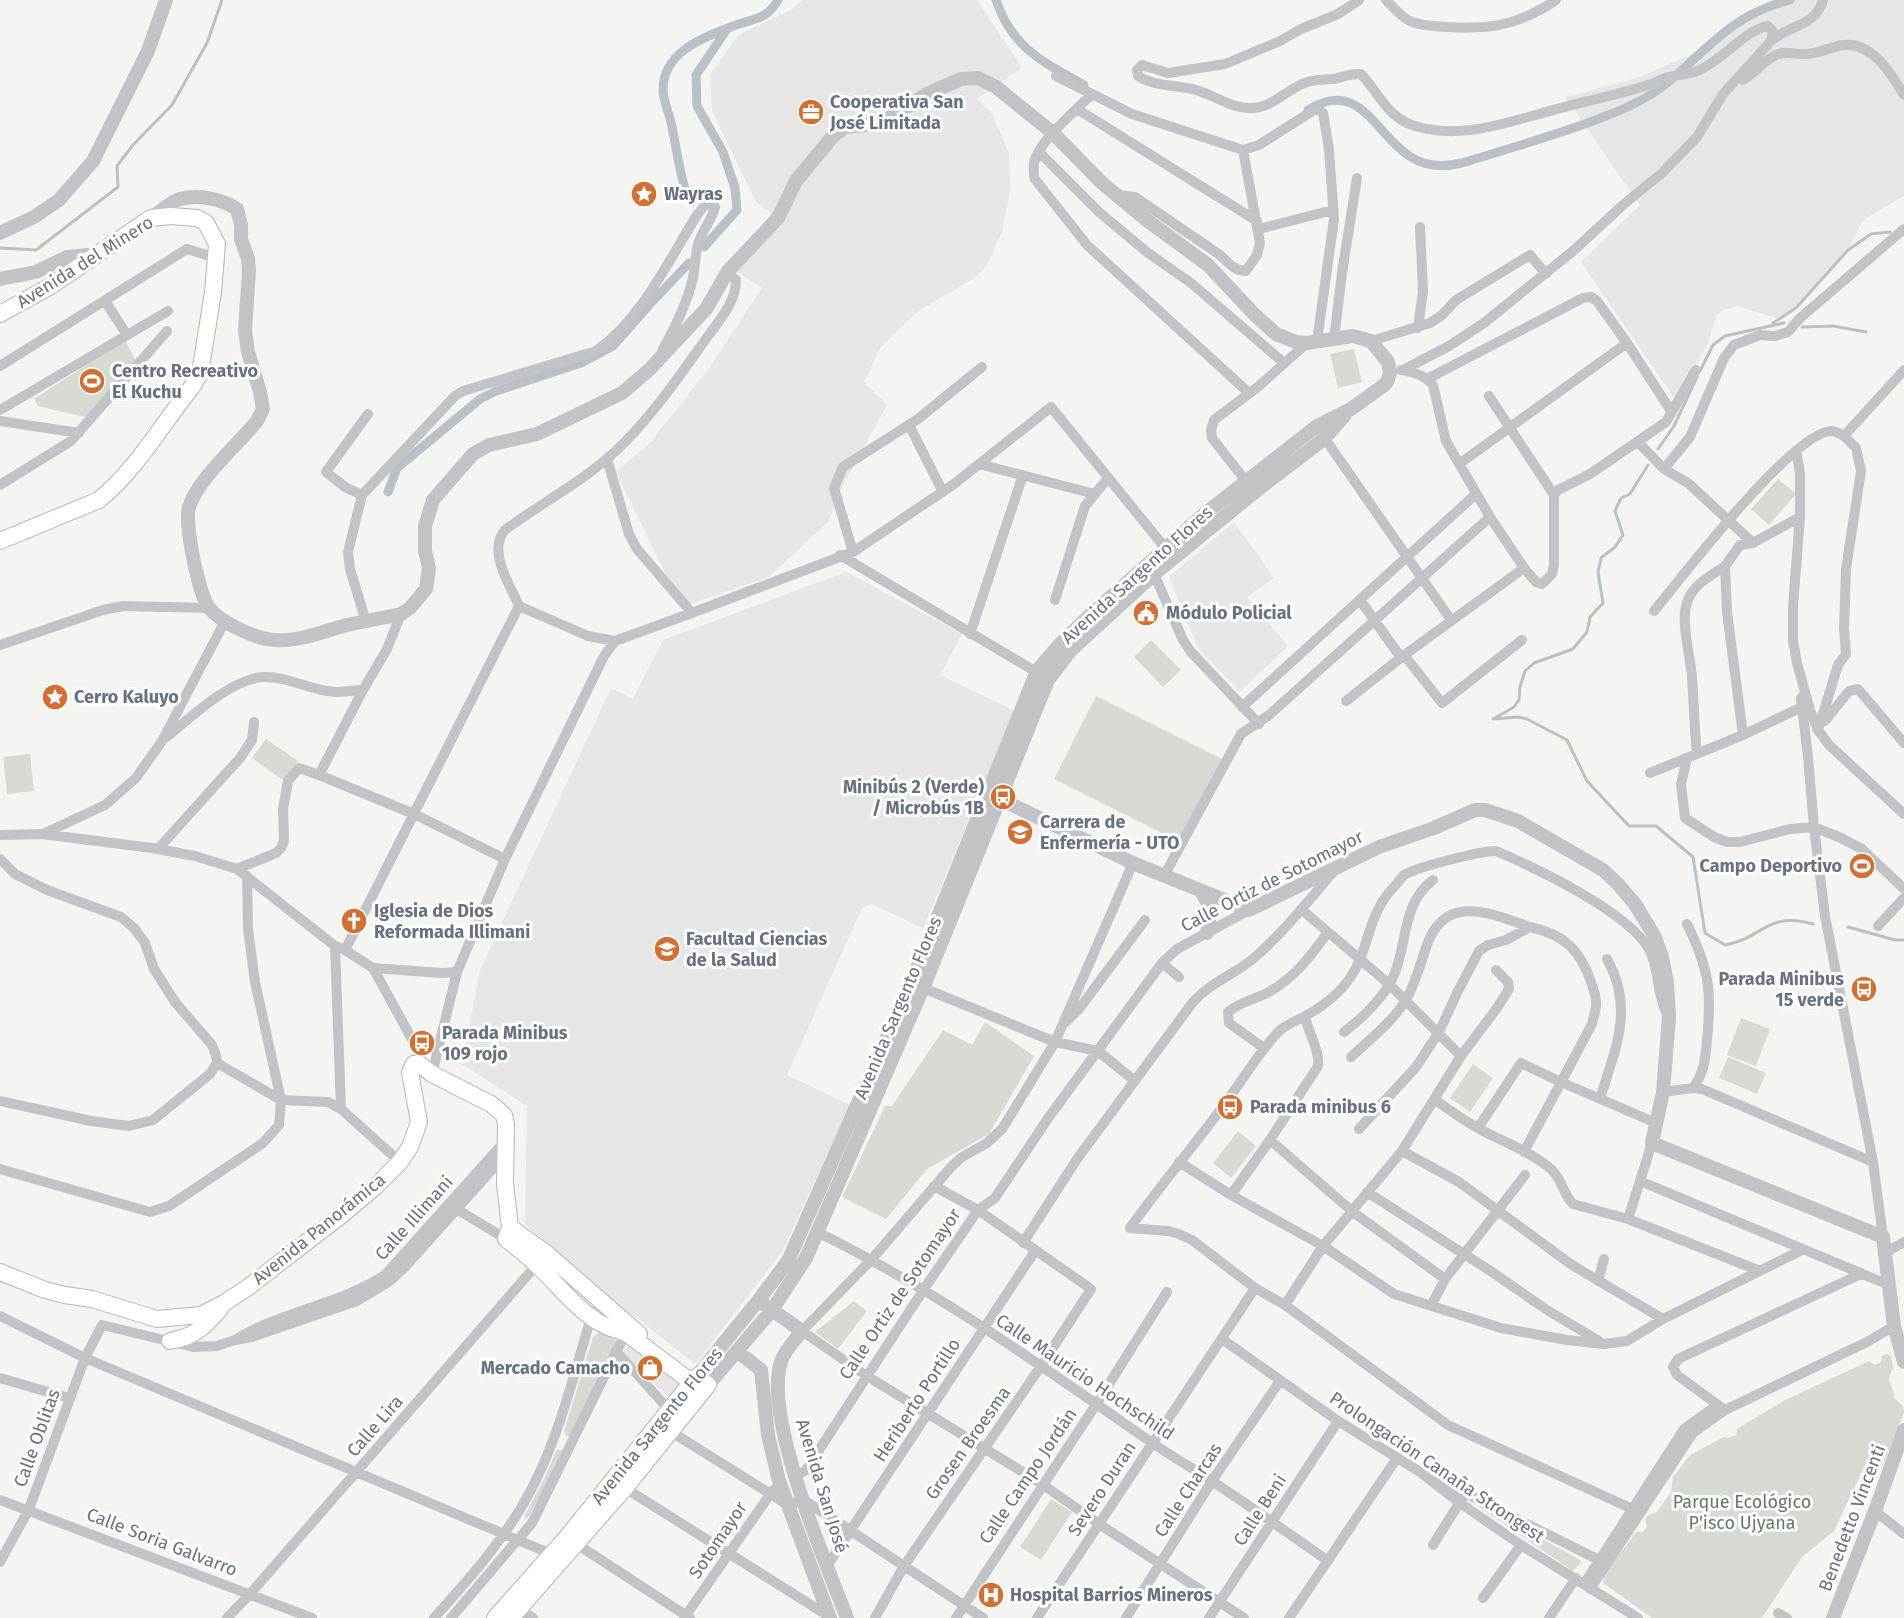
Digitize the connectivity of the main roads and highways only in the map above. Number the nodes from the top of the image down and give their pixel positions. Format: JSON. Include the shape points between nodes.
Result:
{"nodes":[{"id":1,"x":0,"y":314,"type":"edge"},
{"id":2,"x":0,"y":541,"type":"edge"},
{"id":3,"x":542,"y":1259,"type":"junction"},
{"id":4,"x":0,"y":1272,"type":"edge"},
{"id":5,"x":205,"y":1318,"type":"junction"},
{"id":6,"x":627,"y":1329,"type":"junction"},
{"id":7,"x":170,"y":1341,"type":"road end"},
{"id":8,"x":700,"y":1385,"type":"junction"},
{"id":9,"x":572,"y":1540,"type":"junction"},
{"id":10,"x":519,"y":1612,"type":"edge"},
{"id":11,"x":495,"y":1618,"type":"edge"}],
"edges":[{"from":1,"to":2,"type":"main road","name":"Avenida del Minero","via":[[50,287],[151,218],[197,218],[206,223],[217,244],[199,375],[125,475],[99,500]]},
{"from":3,"to":5,"type":"main road","name":"Avenida Panorámica","via":[[508,1233],[504,1115],[422,1071],[419,1122],[410,1148],[400,1162],[343,1214]]},
{"from":3,"to":6,"type":"main road","via":[[602,1302]]},
{"from":3,"to":6,"type":"main road","via":[[591,1318],[613,1330]]},
{"from":4,"to":5,"type":"main road","via":[[45,1290],[109,1303],[157,1319]]},
{"from":5,"to":7,"type":"main road","name":"Avenida Panorámica","via":[[197,1333]]},
{"from":6,"to":8,"type":"main road"},
{"from":8,"to":9,"type":"main road","name":"Avenida Sargento Flores","via":[[670,1411]]},
{"from":8,"to":9,"type":"main road","name":"Avenida Sargento Flores","via":[[670,1431],[624,1488]]},
{"from":9,"to":10,"type":"main road","name":"Avenida Sargento Flores"},
{"from":10,"to":11,"type":"main road","name":"Avenida Sargento Flores"}]}
